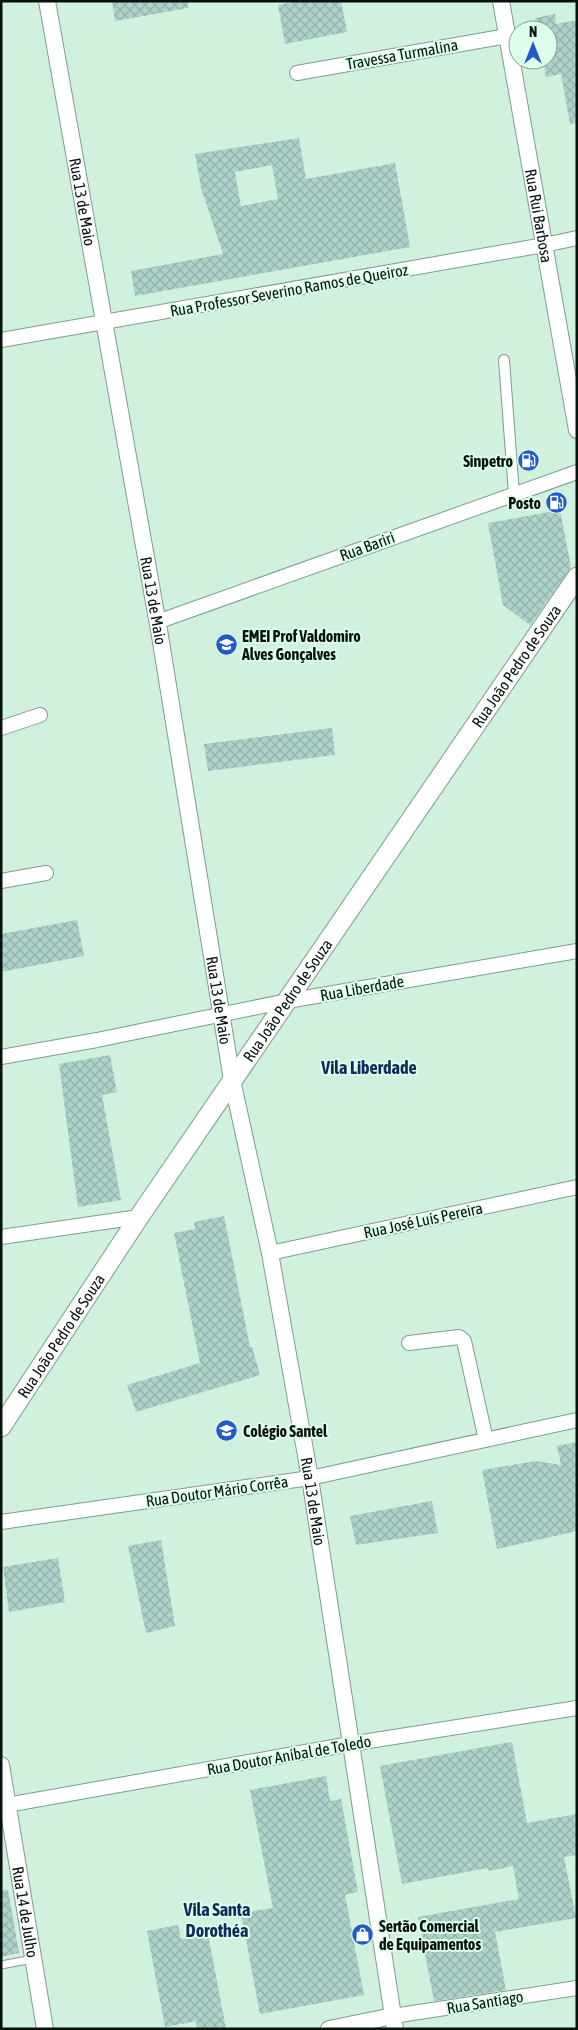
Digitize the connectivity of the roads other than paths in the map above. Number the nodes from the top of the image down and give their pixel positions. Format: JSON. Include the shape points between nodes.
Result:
{"nodes":[{"id":1,"x":47,"y":1,"type":"edge"},
{"id":2,"x":501,"y":1,"type":"edge"},
{"id":3,"x":507,"y":36,"type":"junction"},
{"id":4,"x":297,"y":73,"type":"dead end"},
{"id":5,"x":577,"y":238,"type":"edge"},
{"id":6,"x":544,"y":245,"type":"junction"},
{"id":7,"x":104,"y":322,"type":"junction"},
{"id":8,"x":1,"y":340,"type":"edge"},
{"id":9,"x":504,"y":360,"type":"dead end"},
{"id":10,"x":577,"y":430,"type":"edge"},
{"id":11,"x":577,"y":472,"type":"edge"},
{"id":12,"x":514,"y":494,"type":"junction"},
{"id":13,"x":577,"y":577,"type":"edge"},
{"id":14,"x":157,"y":622,"type":"junction"},
{"id":15,"x":40,"y":715,"type":"dead end"},
{"id":16,"x":1,"y":728,"type":"edge"},
{"id":17,"x":46,"y":873,"type":"dead end"},
{"id":18,"x":1,"y":881,"type":"edge"},
{"id":19,"x":577,"y":951,"type":"edge"},
{"id":20,"x":287,"y":1001,"type":"junction"},
{"id":21,"x":222,"y":1013,"type":"junction"},
{"id":22,"x":1,"y":1057,"type":"edge"},
{"id":23,"x":232,"y":1080,"type":"junction"},
{"id":24,"x":577,"y":1187,"type":"edge"},
{"id":25,"x":139,"y":1217,"type":"junction"},
{"id":26,"x":1,"y":1238,"type":"edge"},
{"id":27,"x":270,"y":1253,"type":"junction"},
{"id":28,"x":409,"y":1343,"type":"dead end"},
{"id":29,"x":577,"y":1420,"type":"edge"},
{"id":30,"x":1,"y":1427,"type":"edge"},
{"id":31,"x":486,"y":1440,"type":"junction"},
{"id":32,"x":310,"y":1478,"type":"junction"},
{"id":33,"x":1,"y":1522,"type":"edge"},
{"id":34,"x":577,"y":1708,"type":"edge"},
{"id":35,"x":350,"y":1744,"type":"junction"},
{"id":36,"x":1,"y":1765,"type":"edge"},
{"id":37,"x":5,"y":1806,"type":"edge"},
{"id":38,"x":33,"y":1959,"type":"junction"},
{"id":39,"x":1,"y":1965,"type":"edge"},
{"id":40,"x":577,"y":1988,"type":"edge"},
{"id":41,"x":394,"y":2022,"type":"edge"},
{"id":42,"x":45,"y":2029,"type":"edge"},
{"id":43,"x":329,"y":2029,"type":"edge"}],
"edges":[{"from":1,"to":7,"type":"street","name":"Rua 13 de Maio"},
{"from":2,"to":3,"type":"street","name":"Rua Rui Barbosa"},
{"from":3,"to":4,"type":"street","name":"Travessa Turmalina"},
{"from":3,"to":6,"type":"street","name":"Rua Rui Barbosa"},
{"from":5,"to":6,"type":"street","name":"Rua Professor Severino Ramos de Queiroz"},
{"from":6,"to":7,"type":"street","name":"Rua Professor Severino Ramos de Queiroz"},
{"from":6,"to":10,"type":"street","name":"Rua Rui Barbosa"},
{"from":7,"to":8,"type":"street","name":"Rua Professor Severino Ramos de Queiroz"},
{"from":7,"to":14,"type":"street","name":"Rua 13 de Maio"},
{"from":9,"to":12,"type":"street"},
{"from":11,"to":12,"type":"street","name":"Rua Bariri"},
{"from":12,"to":14,"type":"street","name":"Rua Bariri"},
{"from":13,"to":20,"type":"main road","name":"Rua João Pedro de Souza"},
{"from":14,"to":21,"type":"street","name":"Rua 13 de Maio"},
{"from":15,"to":16,"type":"street"},
{"from":17,"to":18,"type":"street"},
{"from":19,"to":20,"type":"street","name":"Rua Liberdade"},
{"from":20,"to":21,"type":"street","name":"Rua Liberdade"},
{"from":20,"to":23,"type":"main road","name":"Rua João Pedro de Souza"},
{"from":21,"to":22,"type":"street","name":"Rua Liberdade"},
{"from":21,"to":23,"type":"street","name":"Rua 13 de Maio"},
{"from":23,"to":25,"type":"main road","name":"Rua João Pedro de Souza"},
{"from":23,"to":27,"type":"street","name":"Rua 13 de Maio"},
{"from":24,"to":27,"type":"street","name":"Rua José Luís Pereira"},
{"from":25,"to":26,"type":"street"},
{"from":25,"to":30,"type":"main road","name":"Rua João Pedro de Souza"},
{"from":27,"to":32,"type":"street","name":"Rua 13 de Maio"},
{"from":28,"to":31,"type":"street","via":[[459,1337],[464,1341]]},
{"from":29,"to":31,"type":"street","name":"Rua Doutor Mário Corrêa"},
{"from":31,"to":32,"type":"street","name":"Rua Doutor Mário Corrêa"},
{"from":32,"to":33,"type":"street","name":"Rua Doutor Mário Corrêa"},
{"from":32,"to":35,"type":"street","name":"Rua 13 de Maio"},
{"from":34,"to":35,"type":"street","name":"Rua Doutor Aníbal de Toledo"},
{"from":35,"to":37,"type":"street","name":"Rua Doutor Aníbal de Toledo"},
{"from":35,"to":41,"type":"street","name":"Rua 13 de Maio"},
{"from":36,"to":37,"type":"street","name":"Rua 14 de Julho"},
{"from":37,"to":38,"type":"street","name":"Rua 14 de Julho"},
{"from":38,"to":39,"type":"lane"},
{"from":38,"to":42,"type":"street","name":"Rua 14 de Julho"},
{"from":40,"to":41,"type":"street","name":"Rua Santiago"},
{"from":41,"to":43,"type":"street"}]}
